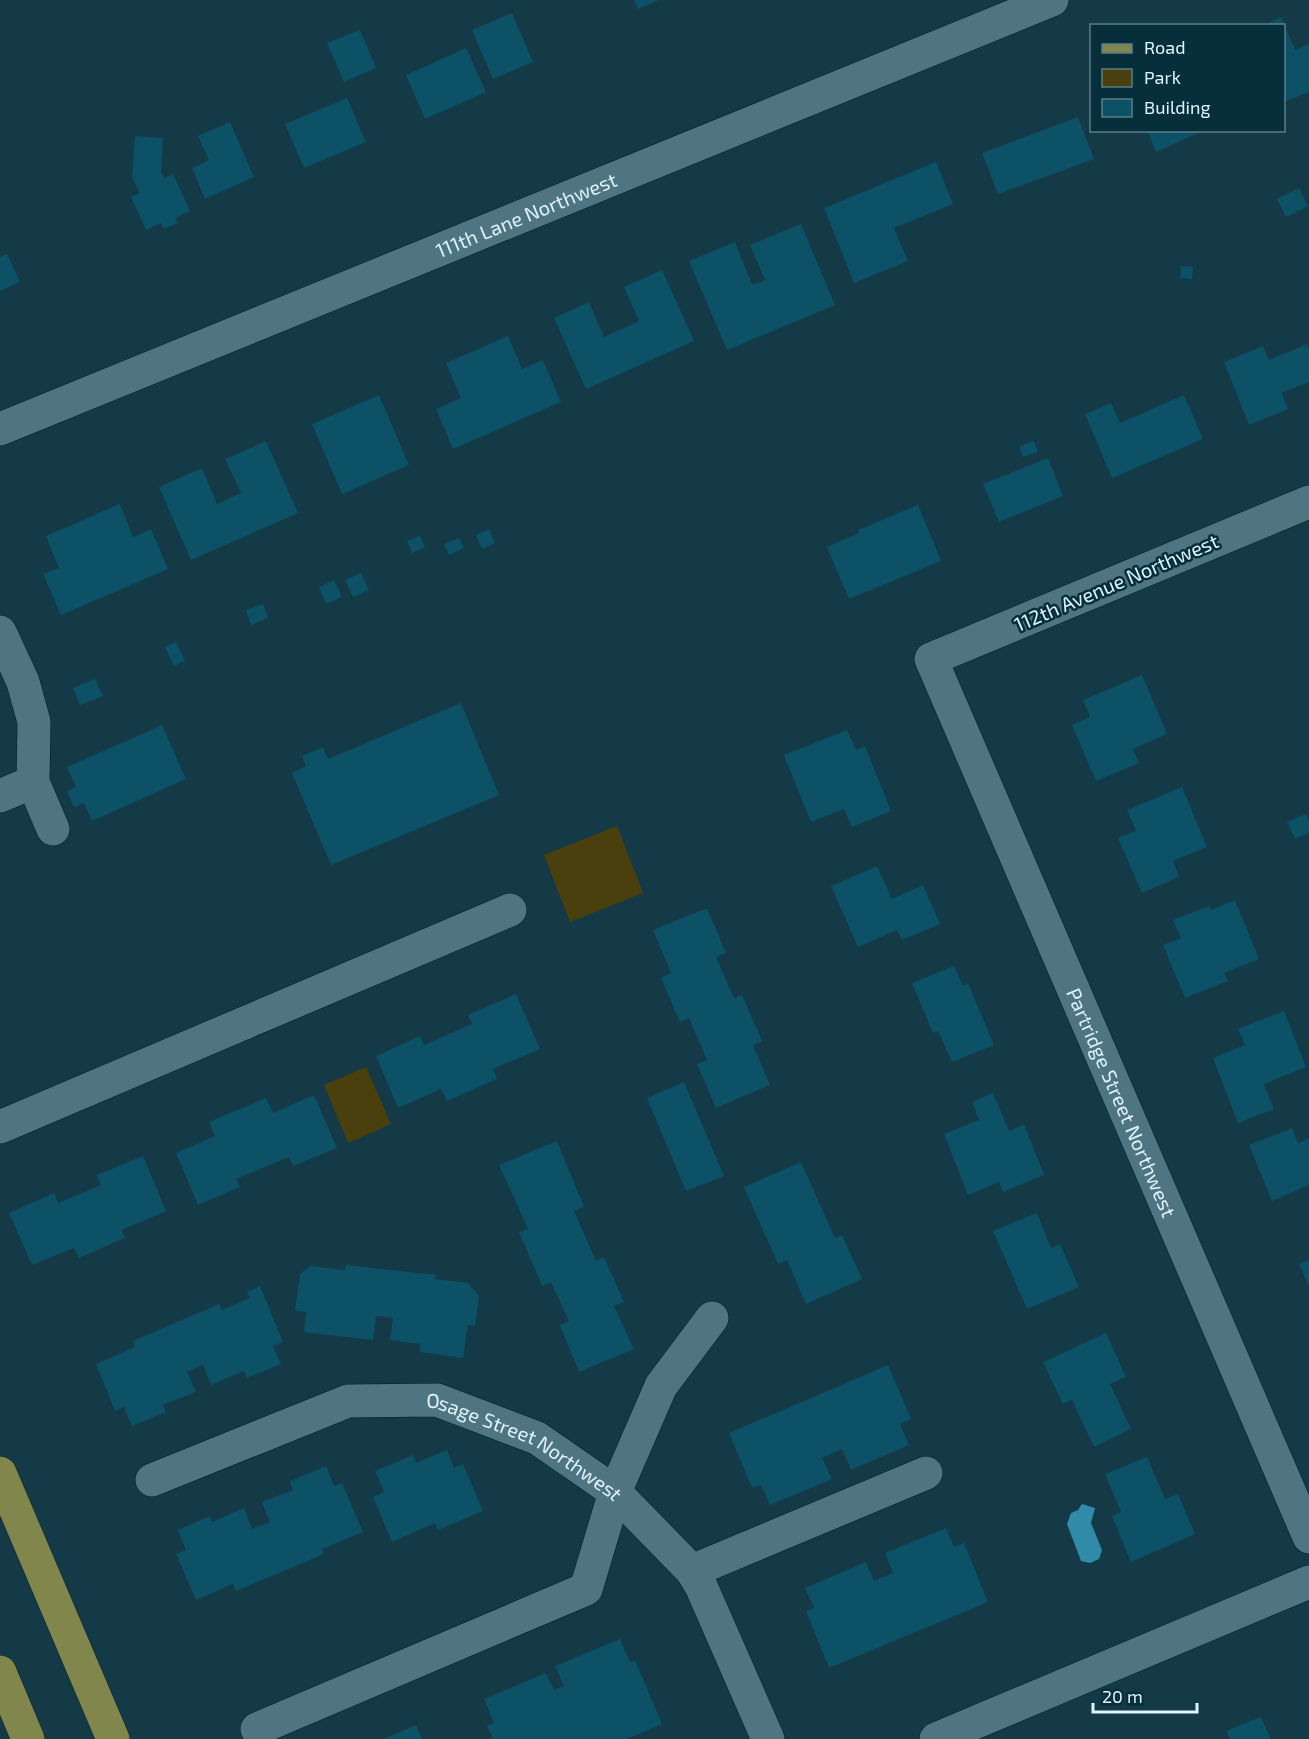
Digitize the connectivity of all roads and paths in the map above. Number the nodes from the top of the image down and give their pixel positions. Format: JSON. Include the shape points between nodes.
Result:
{"nodes":[{"id":1,"x":1052,"y":0,"type":"edge"},
{"id":2,"x":0,"y":429,"type":"edge"},
{"id":3,"x":1309,"y":502,"type":"edge"},
{"id":4,"x":0,"y":632,"type":"edge"},
{"id":5,"x":935,"y":668,"type":"joint"},
{"id":6,"x":33,"y":782,"type":"junction"},
{"id":7,"x":0,"y":796,"type":"edge"},
{"id":8,"x":53,"y":829,"type":"dead end"},
{"id":9,"x":510,"y":910,"type":"dead end"},
{"id":10,"x":0,"y":1127,"type":"edge"},
{"id":11,"x":712,"y":1318,"type":"dead end"},
{"id":12,"x":0,"y":1473,"type":"edge"},
{"id":13,"x":926,"y":1473,"type":"dead end"},
{"id":14,"x":152,"y":1480,"type":"dead end"},
{"id":15,"x":615,"y":1492,"type":"junction"},
{"id":16,"x":1309,"y":1538,"type":"edge"},
{"id":17,"x":692,"y":1571,"type":"junction"},
{"id":18,"x":1309,"y":1582,"type":"edge"},
{"id":19,"x":0,"y":1672,"type":"edge"},
{"id":20,"x":257,"y":1729,"type":"dead end"},
{"id":21,"x":28,"y":1739,"type":"edge"},
{"id":22,"x":113,"y":1739,"type":"edge"},
{"id":23,"x":768,"y":1739,"type":"edge"},
{"id":24,"x":936,"y":1739,"type":"edge"}],
"edges":[{"from":1,"to":2,"type":"street","name":"111th Lane Northwest"},
{"from":3,"to":5,"type":"street","name":"112th Avenue Northwest","via":[[931,659]]},
{"from":4,"to":6,"type":"street","via":[[23,682],[34,722]]},
{"from":5,"to":16,"type":"street","name":"Partridge Street Northwest"},
{"from":6,"to":7,"type":"street"},
{"from":6,"to":8,"type":"street"},
{"from":9,"to":10,"type":"street"},
{"from":11,"to":15,"type":"street","via":[[661,1386]]},
{"from":12,"to":22,"type":"main road"},
{"from":13,"to":17,"type":"street"},
{"from":14,"to":15,"type":"street","name":"Osage Street Northwest","via":[[348,1401],[437,1400],[537,1438]]},
{"from":15,"to":17,"type":"street","name":"Osage Street Northwest"},
{"from":15,"to":20,"type":"street","via":[[586,1589]]},
{"from":17,"to":23,"type":"street","name":"Osage Street Northwest"},
{"from":18,"to":24,"type":"street"},
{"from":19,"to":21,"type":"main road"}]}
